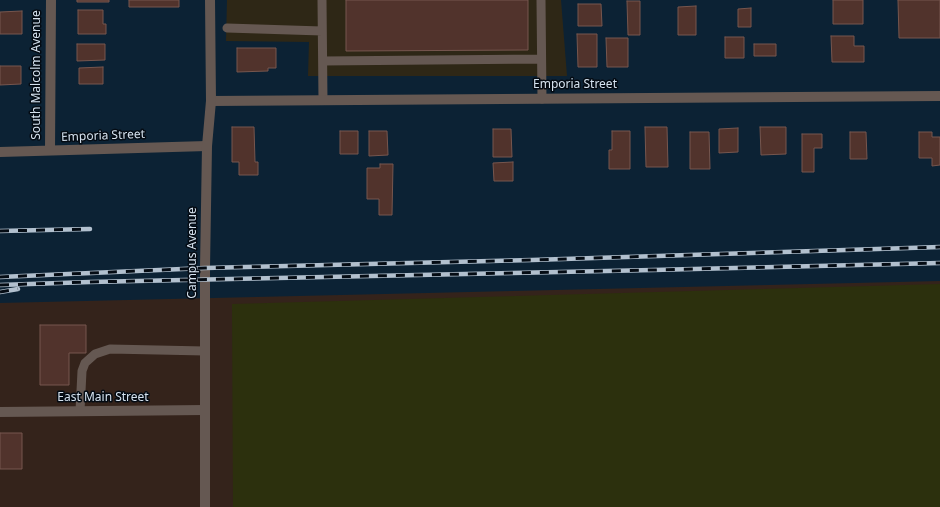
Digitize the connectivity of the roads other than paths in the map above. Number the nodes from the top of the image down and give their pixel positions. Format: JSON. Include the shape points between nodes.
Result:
{"nodes":[{"id":1,"x":51,"y":0,"type":"edge"},
{"id":2,"x":210,"y":0,"type":"edge"},
{"id":3,"x":322,"y":0,"type":"edge"},
{"id":4,"x":541,"y":0,"type":"edge"},
{"id":5,"x":227,"y":28,"type":"dead end"},
{"id":6,"x":322,"y":31,"type":"junction"},
{"id":7,"x":541,"y":59,"type":"junction"},
{"id":8,"x":323,"y":61,"type":"junction"},
{"id":9,"x":940,"y":96,"type":"edge"},
{"id":10,"x":542,"y":99,"type":"junction"},
{"id":11,"x":323,"y":100,"type":"junction"},
{"id":12,"x":210,"y":101,"type":"junction"},
{"id":13,"x":207,"y":146,"type":"junction"},
{"id":14,"x":50,"y":150,"type":"junction"},
{"id":15,"x":0,"y":152,"type":"edge"},
{"id":16,"x":205,"y":351,"type":"junction"},
{"id":17,"x":205,"y":410,"type":"junction"},
{"id":18,"x":80,"y":411,"type":"junction"},
{"id":19,"x":0,"y":412,"type":"edge"},
{"id":20,"x":205,"y":507,"type":"edge"}],
"edges":[{"from":1,"to":14,"type":"street","name":"South Malcolm Avenue"},
{"from":2,"to":12,"type":"street","name":"Campus Avenue"},
{"from":3,"to":6,"type":"lane"},
{"from":4,"to":7,"type":"lane"},
{"from":5,"to":6,"type":"lane"},
{"from":6,"to":8,"type":"lane"},
{"from":7,"to":8,"type":"lane"},
{"from":7,"to":10,"type":"lane"},
{"from":8,"to":11,"type":"lane"},
{"from":9,"to":10,"type":"street","name":"Emporia Street"},
{"from":10,"to":11,"type":"street","name":"Emporia Street"},
{"from":11,"to":12,"type":"street","name":"Emporia Street"},
{"from":12,"to":13,"type":"street","name":"Campus Avenue"},
{"from":13,"to":14,"type":"street","name":"Emporia Street"},
{"from":13,"to":16,"type":"street","name":"Campus Avenue"},
{"from":14,"to":15,"type":"street","name":"Emporia Street"},
{"from":16,"to":17,"type":"street","name":"Campus Avenue"},
{"from":16,"to":18,"type":"lane","via":[[110,349],[94,354],[85,363],[82,371]]},
{"from":17,"to":18,"type":"street","name":"East Main Street"},
{"from":17,"to":20,"type":"street","name":"Campus Avenue"},
{"from":18,"to":19,"type":"street","name":"East Main Street"}]}
